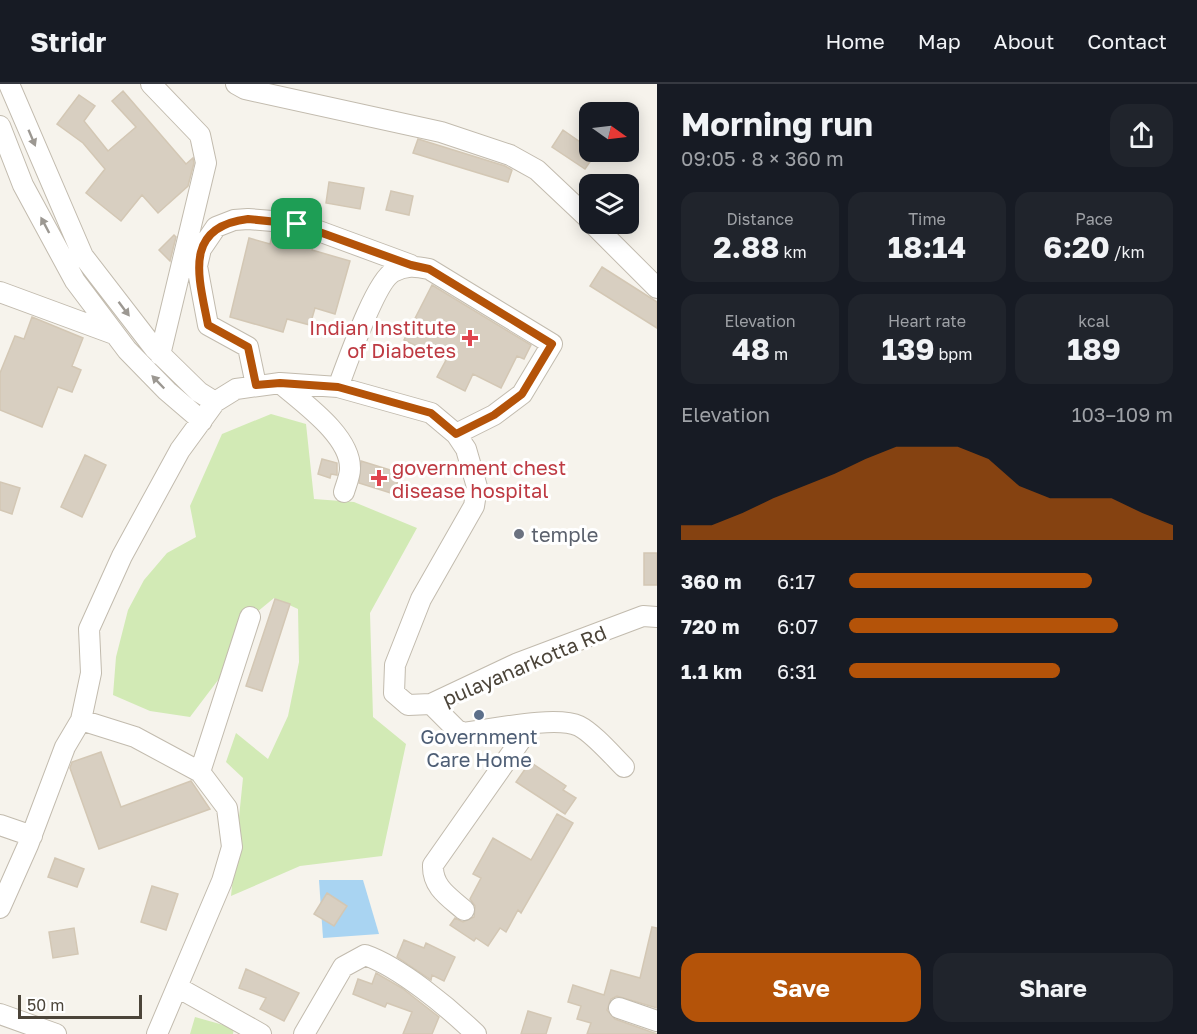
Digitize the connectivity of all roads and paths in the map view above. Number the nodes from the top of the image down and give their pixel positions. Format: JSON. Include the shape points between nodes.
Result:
{"nodes":[{"id":1,"x":9,"y":84,"type":"edge"},
{"id":2,"x":151,"y":84,"type":"edge"},
{"id":3,"x":236,"y":84,"type":"edge"},
{"id":4,"x":0,"y":126,"type":"edge"},
{"id":5,"x":0,"y":161,"type":"edge"},
{"id":6,"x":20,"y":176,"type":"junction"},
{"id":7,"x":579,"y":210,"type":"edge"},
{"id":8,"x":603,"y":234,"type":"edge"},
{"id":9,"x":411,"y":265,"type":"junction"},
{"id":10,"x":657,"y":288,"type":"edge"},
{"id":11,"x":0,"y":292,"type":"edge"},
{"id":12,"x":115,"y":334,"type":"junction"},
{"id":13,"x":157,"y":351,"type":"junction"},
{"id":14,"x":280,"y":383,"type":"junction"},
{"id":15,"x":256,"y":385,"type":"junction"},
{"id":16,"x":338,"y":387,"type":"junction"},
{"id":17,"x":215,"y":402,"type":"junction"},
{"id":18,"x":202,"y":421,"type":"junction"},
{"id":19,"x":456,"y":434,"type":"junction"},
{"id":20,"x":344,"y":492,"type":"dead end"},
{"id":21,"x":250,"y":617,"type":"dead end"},
{"id":22,"x":657,"y":617,"type":"edge"},
{"id":23,"x":432,"y":704,"type":"junction"},
{"id":24,"x":81,"y":720,"type":"junction"},
{"id":25,"x":532,"y":724,"type":"junction"},
{"id":26,"x":624,"y":766,"type":"dead end"},
{"id":27,"x":200,"y":772,"type":"junction"},
{"id":28,"x":0,"y":825,"type":"edge"},
{"id":29,"x":32,"y":836,"type":"junction"},
{"id":30,"x":0,"y":908,"type":"edge"},
{"id":31,"x":464,"y":910,"type":"dead end"},
{"id":32,"x":177,"y":987,"type":"junction"},
{"id":33,"x":619,"y":1008,"type":"dead end"},
{"id":34,"x":0,"y":1014,"type":"edge"},
{"id":35,"x":657,"y":1021,"type":"edge"},
{"id":36,"x":455,"y":1026,"type":"edge"},
{"id":37,"x":56,"y":1034,"type":"edge"},
{"id":38,"x":157,"y":1034,"type":"edge"},
{"id":39,"x":261,"y":1034,"type":"edge"},
{"id":40,"x":304,"y":1034,"type":"edge"},
{"id":41,"x":476,"y":1034,"type":"edge"}],
"edges":[{"from":1,"to":13,"type":"street","one_way":true,"via":[[83,256]]},
{"from":2,"to":13,"type":"street","via":[[200,135],[206,164]]},
{"from":3,"to":7,"type":"street","via":[[441,132],[510,155],[537,170]]},
{"from":4,"to":6,"type":"street"},
{"from":5,"to":6,"type":"street"},
{"from":12,"to":6,"type":"street","one_way":true,"via":[[75,281]]},
{"from":8,"to":10,"type":"street"},
{"from":9,"to":15,"type":"street","via":[[297,224],[248,219],[216,227],[201,249],[197,266],[208,325],[248,347]]},
{"from":9,"to":16,"type":"street","via":[[390,273],[374,297]]},
{"from":9,"to":19,"type":"street","via":[[429,269],[552,344],[522,394],[494,415]]},
{"from":11,"to":12,"type":"street"},
{"from":12,"to":13,"type":"street"},
{"from":18,"to":12,"type":"street","one_way":true,"via":[[167,392]]},
{"from":13,"to":17,"type":"street","via":[[199,392]]},
{"from":14,"to":15,"type":"street","name":"pulayanarkotta Rd"},
{"from":14,"to":16,"type":"street","name":"pulayanarkotta Rd"},
{"from":14,"to":20,"type":"street","via":[[341,439],[350,470]]},
{"from":15,"to":17,"type":"street","name":"pulayanarkotta Rd","via":[[236,389]]},
{"from":16,"to":19,"type":"street","name":"pulayanarkotta Rd","via":[[431,413]]},
{"from":17,"to":18,"type":"street","name":"pulayanarkotta Rd"},
{"from":18,"to":24,"type":"street","name":"pulayanarkotta Rd","via":[[162,482],[89,629],[91,673]]},
{"from":19,"to":23,"type":"street","name":"pulayanarkotta Rd","via":[[466,449],[477,487],[474,506],[421,599],[395,665],[394,693],[408,705]]},
{"from":21,"to":27,"type":"street"},
{"from":22,"to":23,"type":"street","name":"pulayanarkotta Rd","via":[[643,616],[518,663]]},
{"from":23,"to":25,"type":"street","via":[[463,733]]},
{"from":24,"to":27,"type":"street","via":[[135,737]]},
{"from":24,"to":29,"type":"street","name":"pulayanarkotta Rd","via":[[65,747]]},
{"from":25,"to":26,"type":"street","via":[[560,722],[580,726]]},
{"from":25,"to":31,"type":"street","via":[[433,865],[434,881],[440,890]]},
{"from":27,"to":32,"type":"street","via":[[227,808],[232,847],[222,881]]},
{"from":28,"to":29,"type":"street"},
{"from":29,"to":30,"type":"street","name":"pulayanarkotta Rd"},
{"from":32,"to":38,"type":"street"},
{"from":32,"to":39,"type":"street"},
{"from":33,"to":35,"type":"street"},
{"from":34,"to":37,"type":"street"},
{"from":36,"to":40,"type":"street","via":[[382,961],[365,955],[343,967]]},
{"from":36,"to":41,"type":"street"}]}
